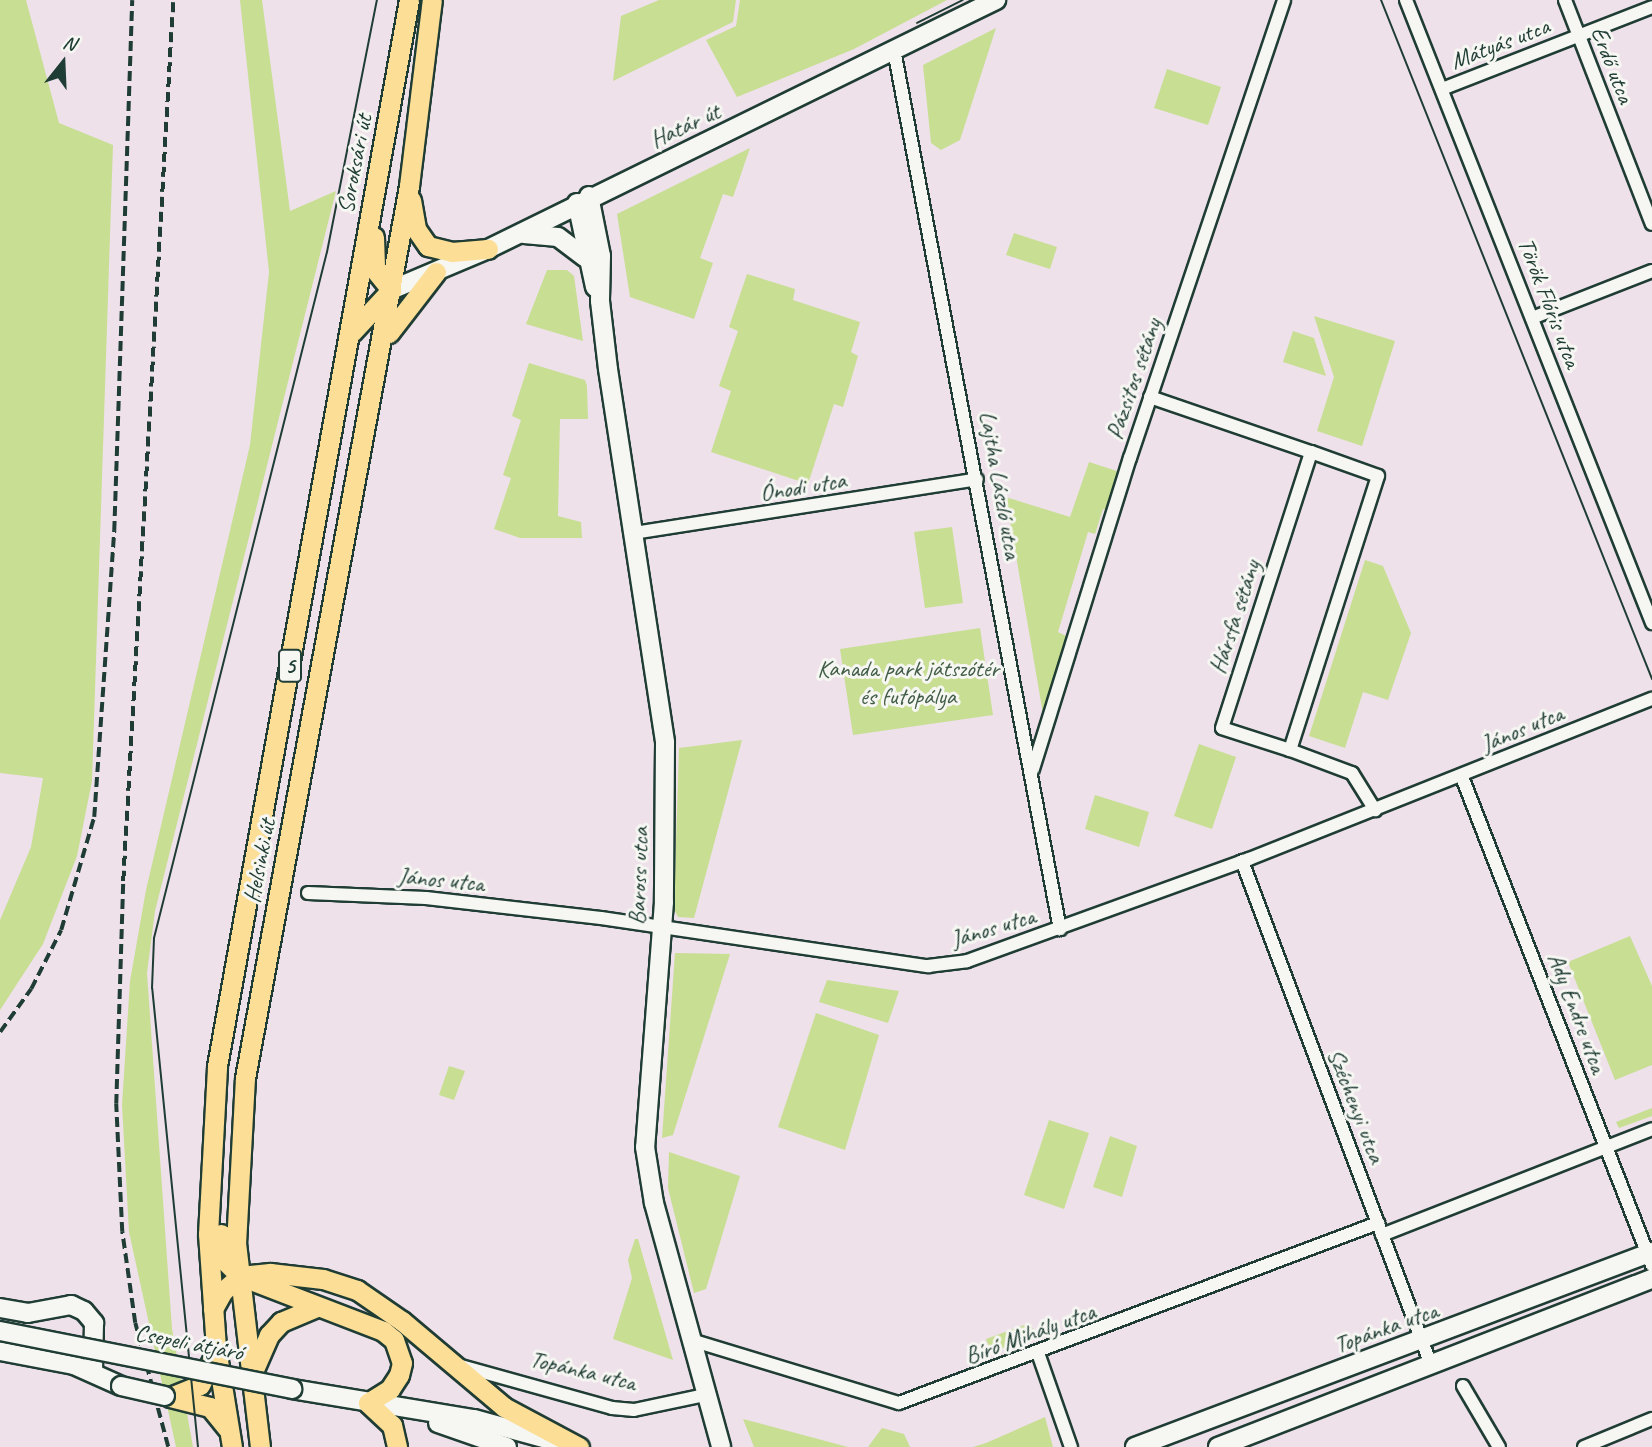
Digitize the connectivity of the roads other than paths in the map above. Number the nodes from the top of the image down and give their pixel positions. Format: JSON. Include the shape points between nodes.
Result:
{"nodes":[{"id":1,"x":410,"y":0,"type":"edge"},
{"id":2,"x":432,"y":0,"type":"edge"},
{"id":3,"x":996,"y":0,"type":"edge"},
{"id":4,"x":1284,"y":0,"type":"edge"},
{"id":5,"x":1406,"y":0,"type":"edge"},
{"id":6,"x":1565,"y":0,"type":"edge"},
{"id":7,"x":1652,"y":7,"type":"edge"},
{"id":8,"x":1578,"y":36,"type":"junction"},
{"id":9,"x":894,"y":50,"type":"junction"},
{"id":10,"x":1442,"y":89,"type":"junction"},
{"id":11,"x":409,"y":186,"type":"junction"},
{"id":12,"x":372,"y":200,"type":"junction"},
{"id":13,"x":583,"y":200,"type":"junction"},
{"id":14,"x":1652,"y":224,"type":"edge"},
{"id":15,"x":514,"y":235,"type":"junction"},
{"id":16,"x":488,"y":249,"type":"junction"},
{"id":17,"x":586,"y":257,"type":"junction"},
{"id":18,"x":1652,"y":271,"type":"edge"},
{"id":19,"x":436,"y":272,"type":"junction"},
{"id":20,"x":391,"y":290,"type":"junction"},
{"id":21,"x":600,"y":300,"type":"junction"},
{"id":22,"x":1532,"y":318,"type":"junction"},
{"id":23,"x":349,"y":337,"type":"junction"},
{"id":24,"x":378,"y":356,"type":"junction"},
{"id":25,"x":1150,"y":397,"type":"junction"},
{"id":26,"x":1311,"y":452,"type":"junction"},
{"id":27,"x":977,"y":479,"type":"junction"},
{"id":28,"x":634,"y":533,"type":"junction"},
{"id":29,"x":1652,"y":623,"type":"edge"},
{"id":30,"x":1652,"y":699,"type":"edge"},
{"id":31,"x":1290,"y":750,"type":"junction"},
{"id":32,"x":1031,"y":773,"type":"junction"},
{"id":33,"x":1462,"y":777,"type":"junction"},
{"id":34,"x":1375,"y":810,"type":"junction"},
{"id":35,"x":1242,"y":861,"type":"junction"},
{"id":36,"x":308,"y":893,"type":"dead end"},
{"id":37,"x":662,"y":926,"type":"junction"},
{"id":38,"x":1060,"y":929,"type":"junction"},
{"id":39,"x":212,"y":1109,"type":"junction"},
{"id":40,"x":1652,"y":1129,"type":"edge"},
{"id":41,"x":1606,"y":1146,"type":"junction"},
{"id":42,"x":1380,"y":1229,"type":"junction"},
{"id":43,"x":236,"y":1244,"type":"junction"},
{"id":44,"x":1651,"y":1257,"type":"edge"},
{"id":45,"x":270,"y":1273,"type":"junction"},
{"id":46,"x":240,"y":1276,"type":"junction"},
{"id":47,"x":1652,"y":1279,"type":"edge"},
{"id":48,"x":316,"y":1307,"type":"junction"},
{"id":49,"x":0,"y":1308,"type":"edge"},
{"id":50,"x":213,"y":1309,"type":"junction"},
{"id":51,"x":0,"y":1331,"type":"edge"},
{"id":52,"x":691,"y":1340,"type":"junction"},
{"id":53,"x":1423,"y":1341,"type":"junction"},
{"id":54,"x":216,"y":1348,"type":"junction"},
{"id":55,"x":0,"y":1352,"type":"edge"},
{"id":56,"x":1038,"y":1353,"type":"junction"},
{"id":57,"x":451,"y":1364,"type":"junction"},
{"id":58,"x":1431,"y":1365,"type":"junction"},
{"id":59,"x":93,"y":1372,"type":"junction"},
{"id":60,"x":250,"y":1378,"type":"junction"},
{"id":61,"x":1463,"y":1386,"type":"dead end"},
{"id":62,"x":705,"y":1395,"type":"junction"},
{"id":63,"x":170,"y":1397,"type":"junction"},
{"id":64,"x":368,"y":1404,"type":"junction"},
{"id":65,"x":388,"y":1407,"type":"junction"},
{"id":66,"x":1652,"y":1419,"type":"edge"},
{"id":67,"x":231,"y":1440,"type":"edge"},
{"id":68,"x":260,"y":1447,"type":"edge"},
{"id":69,"x":397,"y":1447,"type":"edge"},
{"id":70,"x":508,"y":1447,"type":"edge"},
{"id":71,"x":579,"y":1447,"type":"edge"},
{"id":72,"x":721,"y":1447,"type":"edge"},
{"id":73,"x":1071,"y":1447,"type":"edge"},
{"id":74,"x":1135,"y":1447,"type":"edge"},
{"id":75,"x":1218,"y":1447,"type":"edge"},
{"id":76,"x":1499,"y":1447,"type":"edge"},
{"id":77,"x":1584,"y":1447,"type":"edge"}],
"edges":[{"from":1,"to":12,"type":"main road","name":"Soroksári út","number":"5"},
{"from":2,"to":11,"type":"main road","number":"5"},
{"from":3,"to":9,"type":"street","name":"Határ út"},
{"from":4,"to":25,"type":"street","name":"Pázsitos sétány"},
{"from":5,"to":10,"type":"street","name":"Török Flóris utca"},
{"from":6,"to":8,"type":"street","name":"Erdő utca"},
{"from":7,"to":8,"type":"street","name":"Mátyás utca"},
{"from":8,"to":10,"type":"street","name":"Mátyás utca"},
{"from":8,"to":14,"type":"street","name":"Erdő utca"},
{"from":9,"to":13,"type":"street","name":"Határ út"},
{"from":9,"to":27,"type":"street","name":"Lajtha László utca"},
{"from":10,"to":22,"type":"street","name":"Török Flóris utca"},
{"from":11,"to":16,"type":"main road","via":[[416,229],[428,246],[452,252]]},
{"from":11,"to":20,"type":"main road","number":"5"},
{"from":12,"to":20,"type":"main road","via":[[375,270]]},
{"from":12,"to":23,"type":"main road","name":"Soroksári út","number":"5"},
{"from":13,"to":15,"type":"street","name":"Határ út"},
{"from":13,"to":17,"type":"street","name":"Baross utca"},
{"from":13,"to":21,"type":"street","name":"Baross utca","via":[[601,256]]},
{"from":15,"to":16,"type":"street","name":"Határ út"},
{"from":15,"to":17,"type":"street","via":[[544,232]]},
{"from":16,"to":19,"type":"street","name":"Határ út"},
{"from":17,"to":21,"type":"street","name":"Baross utca"},
{"from":18,"to":22,"type":"street"},
{"from":19,"to":20,"type":"street","name":"Határ út"},
{"from":19,"to":24,"type":"main road","via":[[399,315]]},
{"from":20,"to":23,"type":"main road","via":[[359,320]]},
{"from":20,"to":24,"type":"main road","name":"Helsinki út","number":"5"},
{"from":21,"to":28,"type":"street","name":"Baross utca"},
{"from":22,"to":29,"type":"street","name":"Török Flóris utca"},
{"from":23,"to":39,"type":"main road","name":"Helsinki út","number":"5"},
{"from":24,"to":43,"type":"main road","name":"Helsinki út","number":"5","via":[[245,1078]]},
{"from":25,"to":26,"type":"street"},
{"from":25,"to":32,"type":"street","name":"Pázsitos sétány"},
{"from":26,"to":31,"type":"street","via":[[1378,476]]},
{"from":26,"to":31,"type":"street","name":"Hársfa sétány","via":[[1222,728]]},
{"from":27,"to":28,"type":"street","name":"Ónodi utca"},
{"from":27,"to":32,"type":"street","name":"Lajtha László utca"},
{"from":28,"to":37,"type":"street","name":"Baross utca","via":[[665,743]]},
{"from":30,"to":33,"type":"street","name":"János utca"},
{"from":31,"to":34,"type":"street","name":"Hársfa sétány","via":[[1352,773]]},
{"from":32,"to":38,"type":"street","name":"Lajtha László utca"},
{"from":33,"to":34,"type":"street","name":"János utca"},
{"from":33,"to":41,"type":"street","name":"Ady Endre utca"},
{"from":34,"to":35,"type":"street","name":"János utca"},
{"from":35,"to":38,"type":"street","name":"János utca"},
{"from":35,"to":42,"type":"street","name":"Széchenyi utca"},
{"from":36,"to":37,"type":"street","name":"János utca","via":[[426,898]]},
{"from":37,"to":38,"type":"street","name":"János utca","via":[[928,966],[967,961]]},
{"from":37,"to":52,"type":"street","name":"Baross utca","via":[[645,1147],[654,1203]]},
{"from":39,"to":46,"type":"main road","via":[[222,1258]]},
{"from":39,"to":50,"type":"main road","name":"Helsinki út","number":"5","via":[[208,1234]]},
{"from":40,"to":41,"type":"street","name":"Bíró Mihály utca"},
{"from":41,"to":42,"type":"street","name":"Bíró Mihály utca"},
{"from":41,"to":44,"type":"street","name":"Ady Endre utca"},
{"from":42,"to":53,"type":"street","name":"Széchenyi utca"},
{"from":42,"to":56,"type":"street","name":"Bíró Mihály utca"},
{"from":43,"to":45,"type":"main road","via":[[251,1264]]},
{"from":43,"to":46,"type":"main road","name":"Helsinki út","number":"5"},
{"from":44,"to":53,"type":"street","name":"Topánka utca"},
{"from":45,"to":46,"type":"main road"},
{"from":45,"to":57,"type":"main road","via":[[323,1279],[357,1290],[394,1314]]},
{"from":46,"to":48,"type":"main road"},
{"from":46,"to":50,"type":"main road","via":[[223,1291]]},
{"from":46,"to":60,"type":"main road","name":"Helsinki út","number":"5"},
{"from":47,"to":58,"type":"street","name":"Topánka utca"},
{"from":48,"to":60,"type":"main road","via":[[281,1322],[269,1335]]},
{"from":48,"to":64,"type":"main road","via":[[383,1331],[394,1340],[402,1363],[399,1376],[390,1389]]},
{"from":49,"to":59,"type":"street","via":[[28,1313],[71,1305],[94,1323]]},
{"from":50,"to":54,"type":"main road","name":"Helsinki út","number":"5"},
{"from":51,"to":64,"type":"street","name":"Csepeli átjáró","bridge":true},
{"from":52,"to":56,"type":"street","name":"Bíró Mihály utca","via":[[899,1403]]},
{"from":52,"to":62,"type":"street","name":"Baross utca"},
{"from":53,"to":58,"type":"street","name":"Széchenyi utca"},
{"from":53,"to":74,"type":"street","name":"Topánka utca"},
{"from":54,"to":63,"type":"main road","via":[[200,1385]]},
{"from":54,"to":67,"type":"main road","name":"Helsinki út","number":"5"},
{"from":55,"to":59,"type":"street"},
{"from":56,"to":73,"type":"street"},
{"from":57,"to":62,"type":"street","name":"Topánka utca","via":[[612,1408],[654,1408]]},
{"from":57,"to":71,"type":"main road","via":[[504,1407]]},
{"from":58,"to":75,"type":"street","name":"Topánka utca"},
{"from":59,"to":63,"type":"street","bridge":true,"via":[[121,1386]]},
{"from":60,"to":68,"type":"main road","name":"Helsinki út","number":"5"},
{"from":61,"to":76,"type":"street"},
{"from":62,"to":72,"type":"street","name":"Baross utca"},
{"from":63,"to":67,"type":"main road","via":[[209,1407]]},
{"from":64,"to":65,"type":"street"},
{"from":64,"to":69,"type":"main road","via":[[392,1425]]},
{"from":65,"to":70,"type":"street"},
{"from":65,"to":71,"type":"street","via":[[474,1419]]},
{"from":66,"to":77,"type":"street"}]}
